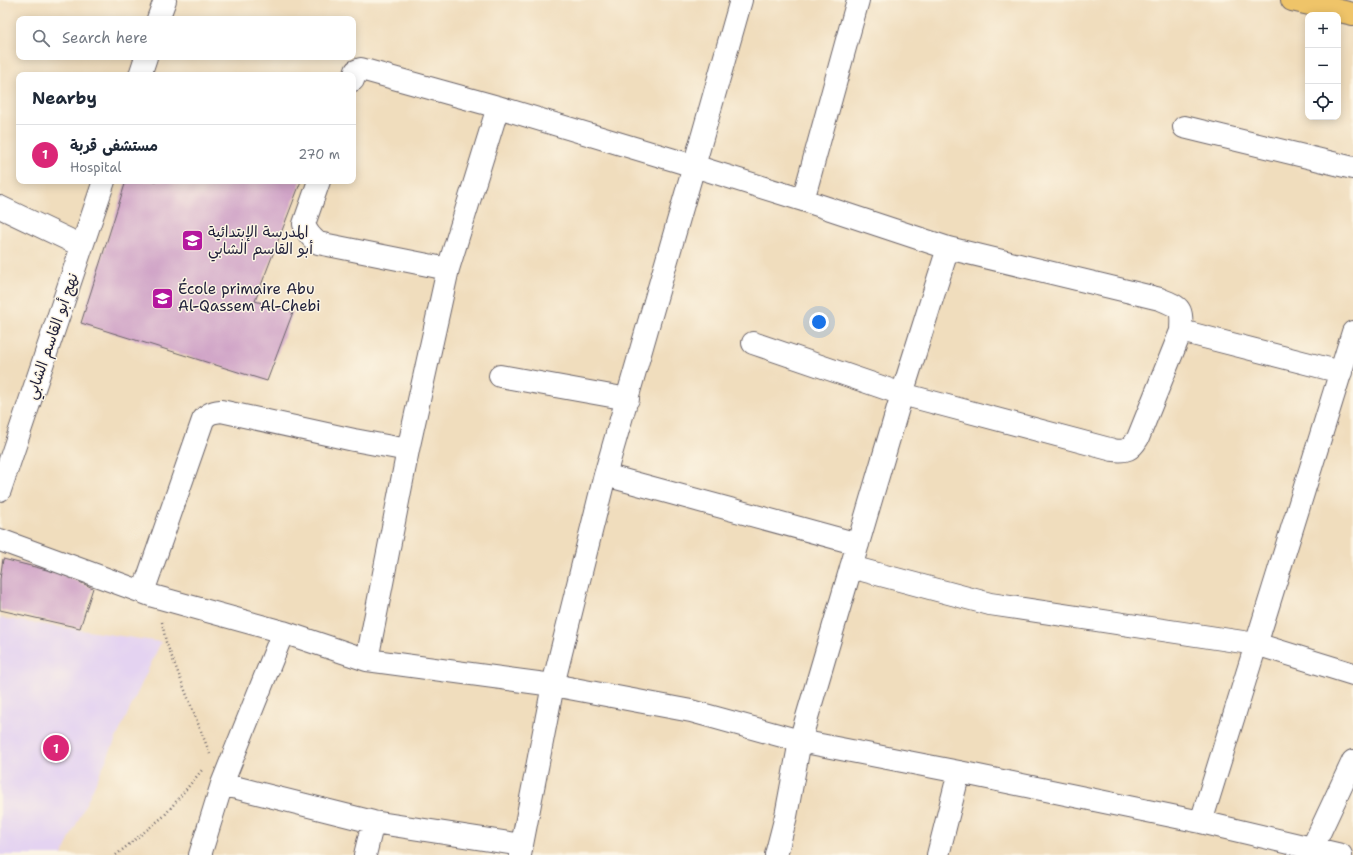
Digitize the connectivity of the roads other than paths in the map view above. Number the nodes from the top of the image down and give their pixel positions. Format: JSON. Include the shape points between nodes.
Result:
{"nodes":[{"id":1,"x":165,"y":0,"type":"edge"},
{"id":2,"x":741,"y":0,"type":"edge"},
{"id":3,"x":858,"y":0,"type":"edge"},
{"id":4,"x":1292,"y":0,"type":"edge"},
{"id":5,"x":1353,"y":14,"type":"edge"},
{"id":6,"x":159,"y":16,"type":"edge"},
{"id":7,"x":145,"y":60,"type":"edge"},
{"id":8,"x":141,"y":72,"type":"edge"},
{"id":9,"x":356,"y":72,"type":"edge"},
{"id":10,"x":498,"y":107,"type":"junction"},
{"id":11,"x":1184,"y":127,"type":"dead end"},
{"id":12,"x":694,"y":166,"type":"junction"},
{"id":13,"x":1353,"y":168,"type":"edge"},
{"id":14,"x":103,"y":184,"type":"edge"},
{"id":15,"x":317,"y":184,"type":"edge"},
{"id":16,"x":803,"y":200,"type":"junction"},
{"id":17,"x":0,"y":207,"type":"edge"},
{"id":18,"x":82,"y":246,"type":"junction"},
{"id":19,"x":948,"y":248,"type":"junction"},
{"id":20,"x":448,"y":269,"type":"junction"},
{"id":21,"x":1181,"y":331,"type":"junction"},
{"id":22,"x":1353,"y":332,"type":"edge"},
{"id":23,"x":753,"y":343,"type":"dead end"},
{"id":24,"x":1341,"y":372,"type":"junction"},
{"id":25,"x":500,"y":376,"type":"dead end"},
{"id":26,"x":902,"y":394,"type":"junction"},
{"id":27,"x":628,"y":399,"type":"junction"},
{"id":28,"x":408,"y":450,"type":"junction"},
{"id":29,"x":605,"y":475,"type":"junction"},
{"id":30,"x":0,"y":490,"type":"edge"},
{"id":31,"x":0,"y":540,"type":"edge"},
{"id":32,"x":858,"y":544,"type":"junction"},
{"id":33,"x":851,"y":567,"type":"junction"},
{"id":34,"x":148,"y":594,"type":"junction"},
{"id":35,"x":283,"y":632,"type":"junction"},
{"id":36,"x":1256,"y":644,"type":"junction"},
{"id":37,"x":368,"y":660,"type":"junction"},
{"id":38,"x":1353,"y":674,"type":"edge"},
{"id":39,"x":553,"y":685,"type":"junction"},
{"id":40,"x":800,"y":740,"type":"junction"},
{"id":41,"x":1353,"y":761,"type":"edge"},
{"id":42,"x":959,"y":772,"type":"junction"},
{"id":43,"x":222,"y":784,"type":"junction"},
{"id":44,"x":373,"y":822,"type":"junction"},
{"id":45,"x":1201,"y":822,"type":"junction"},
{"id":46,"x":521,"y":850,"type":"edge"},
{"id":47,"x":1311,"y":851,"type":"edge"},
{"id":48,"x":200,"y":855,"type":"edge"},
{"id":49,"x":364,"y":855,"type":"edge"},
{"id":50,"x":776,"y":855,"type":"edge"},
{"id":51,"x":938,"y":855,"type":"edge"},
{"id":52,"x":1341,"y":855,"type":"edge"}],
"edges":[{"from":1,"to":6,"type":"street"},
{"from":2,"to":12,"type":"street"},
{"from":3,"to":16,"type":"street"},
{"from":4,"to":5,"type":"highway"},
{"from":7,"to":8,"type":"street"},
{"from":9,"to":10,"type":"street","via":[[360,69]]},
{"from":10,"to":12,"type":"street"},
{"from":10,"to":20,"type":"street"},
{"from":11,"to":13,"type":"street"},
{"from":12,"to":16,"type":"street"},
{"from":12,"to":27,"type":"street"},
{"from":14,"to":18,"type":"street","name":"نهج أبو القاسم الشابي"},
{"from":15,"to":20,"type":"street","via":[[304,224],[306,231],[318,243]]},
{"from":16,"to":19,"type":"street"},
{"from":17,"to":18,"type":"street"},
{"from":18,"to":30,"type":"street","name":"نهج أبو القاسم الشابي"},
{"from":19,"to":21,"type":"street","via":[[1160,299],[1180,310]]},
{"from":19,"to":26,"type":"street"},
{"from":20,"to":28,"type":"street"},
{"from":21,"to":24,"type":"street"},
{"from":21,"to":26,"type":"street","via":[[1138,438],[1130,448],[1123,451]]},
{"from":22,"to":24,"type":"street"},
{"from":23,"to":26,"type":"street"},
{"from":24,"to":36,"type":"street"},
{"from":25,"to":27,"type":"street"},
{"from":26,"to":32,"type":"street"},
{"from":27,"to":29,"type":"street"},
{"from":28,"to":34,"type":"street","via":[[221,411],[209,414],[202,420]]},
{"from":28,"to":37,"type":"street"},
{"from":29,"to":32,"type":"street"},
{"from":29,"to":39,"type":"street"},
{"from":31,"to":34,"type":"street"},
{"from":32,"to":33,"type":"street"},
{"from":33,"to":36,"type":"street","via":[[990,604]]},
{"from":33,"to":40,"type":"street"},
{"from":34,"to":35,"type":"street"},
{"from":35,"to":37,"type":"street"},
{"from":35,"to":43,"type":"street"},
{"from":36,"to":38,"type":"street"},
{"from":36,"to":45,"type":"street"},
{"from":37,"to":39,"type":"street"},
{"from":39,"to":40,"type":"street","via":[[691,711]]},
{"from":39,"to":46,"type":"street"},
{"from":40,"to":42,"type":"street"},
{"from":40,"to":50,"type":"street"},
{"from":41,"to":47,"type":"street"},
{"from":42,"to":45,"type":"street"},
{"from":42,"to":51,"type":"street"},
{"from":43,"to":44,"type":"street"},
{"from":43,"to":48,"type":"street"},
{"from":44,"to":46,"type":"street"},
{"from":44,"to":49,"type":"street"},
{"from":45,"to":47,"type":"street"},
{"from":47,"to":52,"type":"street"}]}
